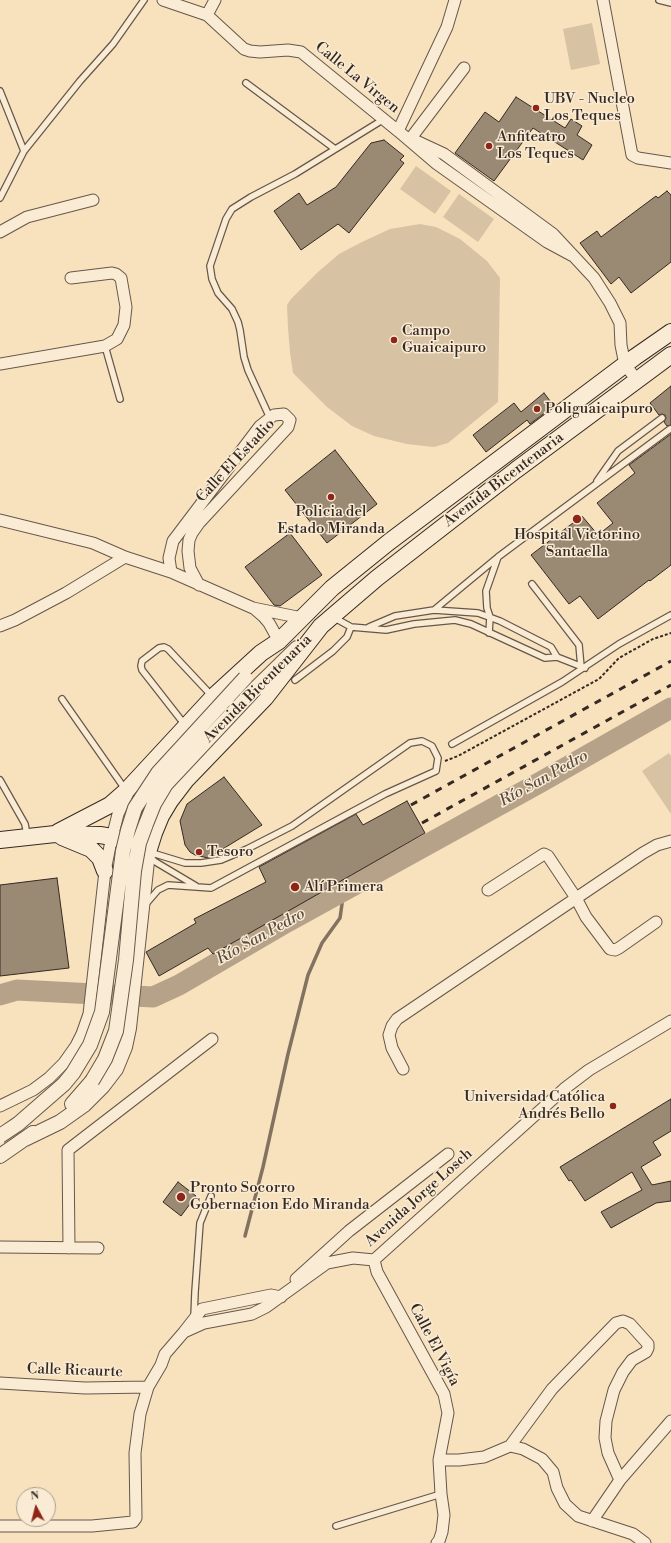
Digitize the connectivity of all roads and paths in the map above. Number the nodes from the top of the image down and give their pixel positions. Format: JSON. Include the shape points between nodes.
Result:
{"nodes":[{"id":1,"x":144,"y":0,"type":"edge"},
{"id":2,"x":163,"y":0,"type":"edge"},
{"id":3,"x":215,"y":0,"type":"edge"},
{"id":4,"x":454,"y":0,"type":"edge"},
{"id":5,"x":602,"y":0,"type":"edge"},
{"id":6,"x":659,"y":0,"type":"edge"},
{"id":7,"x":671,"y":3,"type":"edge"},
{"id":8,"x":207,"y":14,"type":"junction"},
{"id":9,"x":464,"y":68,"type":"dead end"},
{"id":10,"x":246,"y":83,"type":"dead end"},
{"id":11,"x":0,"y":91,"type":"edge"},
{"id":12,"x":384,"y":119,"type":"junction"},
{"id":13,"x":404,"y":135,"type":"junction"},
{"id":14,"x":335,"y":149,"type":"junction"},
{"id":15,"x":24,"y":151,"type":"junction"},
{"id":16,"x":671,"y":163,"type":"edge"},
{"id":17,"x":0,"y":198,"type":"edge"},
{"id":18,"x":93,"y":200,"type":"dead end"},
{"id":19,"x":0,"y":232,"type":"edge"},
{"id":20,"x":71,"y":278,"type":"dead end"},
{"id":21,"x":671,"y":332,"type":"edge"},
{"id":22,"x":105,"y":346,"type":"junction"},
{"id":23,"x":671,"y":356,"type":"edge"},
{"id":24,"x":0,"y":364,"type":"edge"},
{"id":25,"x":625,"y":365,"type":"junction"},
{"id":26,"x":637,"y":380,"type":"junction"},
{"id":27,"x":120,"y":398,"type":"dead end"},
{"id":28,"x":270,"y":418,"type":"junction"},
{"id":29,"x":662,"y":418,"type":"dead end"},
{"id":30,"x":670,"y":429,"type":"dead end"},
{"id":31,"x":594,"y":486,"type":"junction"},
{"id":32,"x":0,"y":520,"type":"edge"},
{"id":33,"x":125,"y":557,"type":"junction"},
{"id":34,"x":498,"y":557,"type":"junction"},
{"id":35,"x":171,"y":572,"type":"junction"},
{"id":36,"x":532,"y":584,"type":"dead end"},
{"id":37,"x":199,"y":585,"type":"junction"},
{"id":38,"x":254,"y":608,"type":"junction"},
{"id":39,"x":434,"y":610,"type":"junction"},
{"id":40,"x":671,"y":615,"type":"edge"},
{"id":41,"x":490,"y":617,"type":"junction"},
{"id":42,"x":302,"y":618,"type":"junction"},
{"id":43,"x":327,"y":622,"type":"junction"},
{"id":44,"x":0,"y":626,"type":"edge"},
{"id":45,"x":351,"y":627,"type":"junction"},
{"id":46,"x":368,"y":628,"type":"junction"},
{"id":47,"x":489,"y":633,"type":"junction"},
{"id":48,"x":671,"y":633,"type":"edge"},
{"id":49,"x":277,"y":642,"type":"junction"},
{"id":50,"x":557,"y":657,"type":"junction"},
{"id":51,"x":583,"y":667,"type":"junction"},
{"id":52,"x":295,"y":680,"type":"dead end"},
{"id":53,"x":213,"y":697,"type":"junction"},
{"id":54,"x":62,"y":699,"type":"dead end"},
{"id":55,"x":186,"y":726,"type":"junction"},
{"id":56,"x":452,"y":744,"type":"dead end"},
{"id":57,"x":438,"y":758,"type":"junction"},
{"id":58,"x":0,"y":780,"type":"edge"},
{"id":59,"x":130,"y":787,"type":"junction"},
{"id":60,"x":55,"y":834,"type":"junction"},
{"id":61,"x":28,"y":837,"type":"junction"},
{"id":62,"x":112,"y":837,"type":"junction"},
{"id":63,"x":0,"y":840,"type":"edge"},
{"id":64,"x":671,"y":841,"type":"edge"},
{"id":65,"x":148,"y":852,"type":"junction"},
{"id":66,"x":105,"y":871,"type":"junction"},
{"id":67,"x":198,"y":888,"type":"junction"},
{"id":68,"x":488,"y":890,"type":"dead end"},
{"id":69,"x":576,"y":898,"type":"junction"},
{"id":70,"x":142,"y":908,"type":"junction"},
{"id":71,"x":656,"y":922,"type":"dead end"},
{"id":72,"x":671,"y":1021,"type":"edge"},
{"id":73,"x":212,"y":1039,"type":"dead end"},
{"id":74,"x":403,"y":1069,"type":"dead end"},
{"id":75,"x":0,"y":1106,"type":"edge"},
{"id":76,"x":0,"y":1136,"type":"edge"},
{"id":77,"x":25,"y":1139,"type":"junction"},
{"id":78,"x":448,"y":1154,"type":"dead end"},
{"id":79,"x":0,"y":1156,"type":"edge"},
{"id":80,"x":211,"y":1196,"type":"dead end"},
{"id":81,"x":0,"y":1247,"type":"edge"},
{"id":82,"x":69,"y":1248,"type":"junction"},
{"id":83,"x":98,"y":1248,"type":"dead end"},
{"id":84,"x":374,"y":1260,"type":"junction"},
{"id":85,"x":284,"y":1295,"type":"junction"},
{"id":86,"x":199,"y":1321,"type":"junction"},
{"id":87,"x":0,"y":1382,"type":"edge"},
{"id":88,"x":148,"y":1387,"type":"junction"},
{"id":89,"x":671,"y":1421,"type":"edge"},
{"id":90,"x":510,"y":1446,"type":"junction"},
{"id":91,"x":439,"y":1460,"type":"junction"},
{"id":92,"x":620,"y":1480,"type":"junction"},
{"id":93,"x":441,"y":1494,"type":"junction"},
{"id":94,"x":592,"y":1521,"type":"junction"},
{"id":95,"x":0,"y":1526,"type":"edge"},
{"id":96,"x":336,"y":1526,"type":"dead end"},
{"id":97,"x":437,"y":1543,"type":"edge"},
{"id":98,"x":645,"y":1543,"type":"edge"}],
"edges":[{"from":1,"to":15,"type":"lane","via":[[113,44]]},
{"from":2,"to":8,"type":"street","name":"Calle La Virgen"},
{"from":3,"to":8,"type":"street"},
{"from":4,"to":13,"type":"street","via":[[447,27]]},
{"from":5,"to":16,"type":"street","via":[[632,155]]},
{"from":6,"to":7,"type":"lane"},
{"from":8,"to":12,"type":"street","name":"Calle La Virgen","via":[[244,49],[260,52],[302,52]]},
{"from":9,"to":13,"type":"street"},
{"from":10,"to":14,"type":"lane"},
{"from":11,"to":15,"type":"lane"},
{"from":12,"to":13,"type":"street","name":"Calle La Virgen"},
{"from":12,"to":14,"type":"lane"},
{"from":13,"to":25,"type":"street","name":"Calle La Virgen","via":[[437,164],[459,173],[517,214],[553,234],[594,278],[610,303],[620,324]]},
{"from":14,"to":28,"type":"lane","via":[[232,209],[210,266],[218,293],[232,308],[238,322],[248,370]]},
{"from":15,"to":17,"type":"lane"},
{"from":18,"to":19,"type":"street","via":[[27,217]]},
{"from":20,"to":22,"type":"street","via":[[112,273],[121,278],[126,307],[124,325],[117,339]]},
{"from":21,"to":25,"type":"main road","name":"Avenida Bicentenaria"},
{"from":22,"to":24,"type":"street"},
{"from":22,"to":27,"type":"lane"},
{"from":23,"to":26,"type":"main road","name":"Avenida Bicentenaria"},
{"from":25,"to":26,"type":"street","name":"Calle La Virgen"},
{"from":25,"to":42,"type":"main road","name":"Avenida Bicentenaria","via":[[389,542],[332,588]]},
{"from":26,"to":43,"type":"main road","name":"Avenida Bicentenaria","via":[[492,488],[377,578]]},
{"from":28,"to":35,"type":"street","name":"Calle El Estadio","via":[[260,426],[173,542],[168,558]]},
{"from":28,"to":37,"type":"street","name":"Calle El Estadio","via":[[284,414],[290,423],[192,533],[188,551],[190,568]]},
{"from":29,"to":31,"type":"lane","via":[[618,451]]},
{"from":30,"to":31,"type":"lane"},
{"from":31,"to":34,"type":"lane"},
{"from":32,"to":33,"type":"street","via":[[93,543]]},
{"from":33,"to":35,"type":"street"},
{"from":33,"to":44,"type":"street","via":[[66,593]]},
{"from":34,"to":39,"type":"lane"},
{"from":34,"to":41,"type":"lane","via":[[486,591]]},
{"from":35,"to":37,"type":"street"},
{"from":36,"to":51,"type":"lane","via":[[579,644]]},
{"from":37,"to":38,"type":"street"},
{"from":38,"to":42,"type":"street"},
{"from":38,"to":49,"type":"street","via":[[270,624]]},
{"from":39,"to":41,"type":"lane","via":[[463,611]]},
{"from":39,"to":46,"type":"lane","via":[[395,616]]},
{"from":40,"to":51,"type":"lane"},
{"from":41,"to":47,"type":"lane"},
{"from":41,"to":50,"type":"lane","via":[[551,647]]},
{"from":42,"to":49,"type":"main road","name":"Avenida Bicentenaria"},
{"from":43,"to":45,"type":"lane"},
{"from":43,"to":65,"type":"main road","via":[[265,698],[186,780],[170,801],[154,833]]},
{"from":43,"to":77,"type":"street","name":"Avenida Bicentenaria","bridge":true,"via":[[255,689],[166,784],[154,804],[139,843],[134,871],[116,1031],[105,1059],[92,1081],[74,1103]]},
{"from":45,"to":46,"type":"lane"},
{"from":45,"to":52,"type":"lane","via":[[347,637],[333,651]]},
{"from":46,"to":47,"type":"lane","via":[[386,630],[455,620]]},
{"from":47,"to":50,"type":"lane","via":[[545,658]]},
{"from":48,"to":57,"type":"path","via":[[653,639],[619,658],[599,679],[464,752],[446,761]]},
{"from":49,"to":53,"type":"main road","via":[[261,653]]},
{"from":49,"to":76,"type":"street","name":"Avenida Bicentenaria","bridge":true,"via":[[158,773],[135,808],[123,851],[102,1012],[90,1045],[74,1073],[64,1084],[18,1124]]},
{"from":50,"to":51,"type":"lane"},
{"from":51,"to":56,"type":"lane"},
{"from":53,"to":55,"type":"main road"},
{"from":53,"to":55,"type":"lane","via":[[164,647],[142,662],[142,670]]},
{"from":54,"to":59,"type":"lane"},
{"from":55,"to":59,"type":"main road"},
{"from":57,"to":65,"type":"lane","via":[[432,746],[422,741],[410,743],[292,826],[221,860],[185,863]]},
{"from":57,"to":67,"type":"lane","via":[[436,771],[385,794],[211,888]]},
{"from":58,"to":61,"type":"lane","via":[[25,824]]},
{"from":59,"to":60,"type":"main road","via":[[110,805]]},
{"from":59,"to":62,"type":"street","via":[[118,814]]},
{"from":60,"to":61,"type":"main road"},
{"from":60,"to":62,"type":"main road"},
{"from":60,"to":66,"type":"main road","via":[[92,849],[100,858]]},
{"from":61,"to":63,"type":"main road"},
{"from":62,"to":65,"type":"main road"},
{"from":62,"to":66,"type":"street"},
{"from":64,"to":69,"type":"street","via":[[657,844]]},
{"from":65,"to":67,"type":"lane","via":[[154,861]]},
{"from":65,"to":70,"type":"street"},
{"from":66,"to":75,"type":"street","via":[[89,1014],[79,1040],[49,1078],[33,1090]]},
{"from":67,"to":70,"type":"lane","via":[[168,885],[158,890]]},
{"from":68,"to":69,"type":"street","via":[[544,854],[548,856]]},
{"from":69,"to":71,"type":"street","via":[[586,917],[610,949],[615,950]]},
{"from":69,"to":74,"type":"street","via":[[397,1018],[390,1035],[392,1048]]},
{"from":70,"to":77,"type":"street","via":[[129,1028],[116,1069],[84,1105],[60,1122]]},
{"from":72,"to":84,"type":"street","name":"Avenida Jorge Losch","via":[[589,1070],[564,1089]]},
{"from":73,"to":82,"type":"street","via":[[68,1150]]},
{"from":77,"to":79,"type":"street"},
{"from":78,"to":85,"type":"street","via":[[349,1231],[290,1285]]},
{"from":80,"to":86,"type":"lane","via":[[200,1223],[195,1292]]},
{"from":81,"to":82,"type":"street"},
{"from":82,"to":83,"type":"street"},
{"from":84,"to":85,"type":"street","name":"Avenida Jorge Losch","via":[[353,1258],[327,1264]]},
{"from":84,"to":91,"type":"street","name":"Calle El Vigía","via":[[377,1272],[444,1394],[448,1413]]},
{"from":85,"to":86,"type":"street","name":"Avenida Jorge Losch","via":[[252,1314]]},
{"from":85,"to":86,"type":"street","via":[[271,1295],[202,1309]]},
{"from":86,"to":88,"type":"street","via":[[184,1332],[164,1354],[161,1365]]},
{"from":87,"to":88,"type":"street","name":"Calle Ricaurte","via":[[85,1388]]},
{"from":88,"to":95,"type":"street","via":[[140,1414],[135,1453],[136,1518],[133,1522],[92,1526]]},
{"from":89,"to":92,"type":"street"},
{"from":90,"to":91,"type":"street","via":[[484,1457]]},
{"from":90,"to":92,"type":"street","via":[[552,1389],[616,1323],[623,1321],[630,1324],[648,1344],[648,1348],[632,1360],[623,1372],[614,1390],[606,1421],[605,1438],[608,1453]]},
{"from":90,"to":94,"type":"street","via":[[523,1449],[542,1459],[553,1472],[565,1504],[578,1516]]},
{"from":91,"to":93,"type":"street","name":"Calle El Vigía"},
{"from":92,"to":94,"type":"street"},
{"from":93,"to":96,"type":"lane"},
{"from":93,"to":97,"type":"street","name":"Calle El Vigía","via":[[444,1515],[442,1532]]},
{"from":94,"to":98,"type":"street","via":[[633,1534]]}]}
